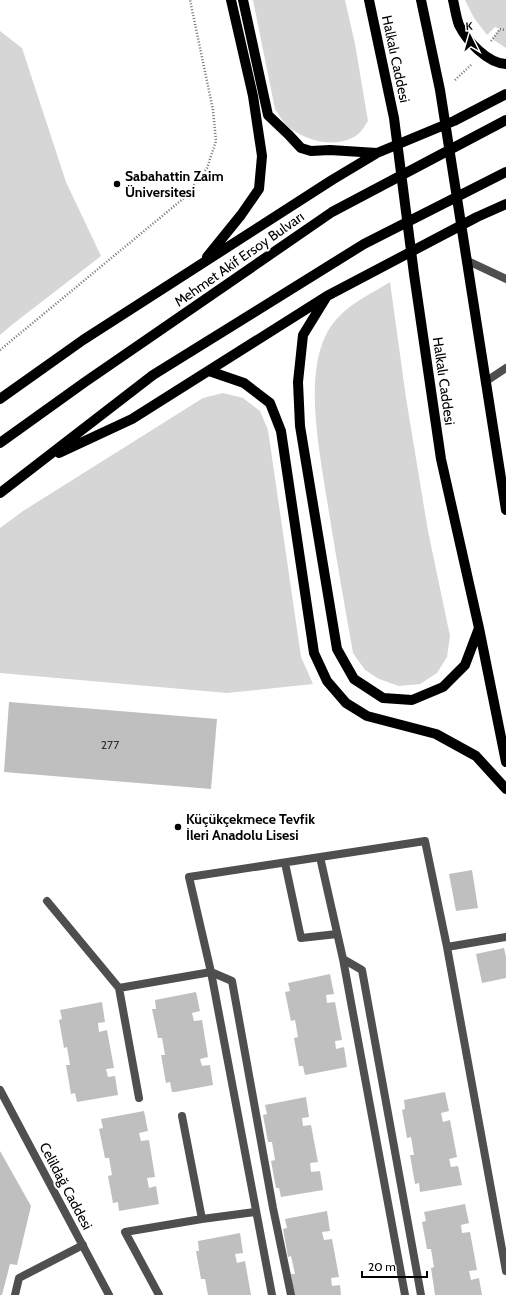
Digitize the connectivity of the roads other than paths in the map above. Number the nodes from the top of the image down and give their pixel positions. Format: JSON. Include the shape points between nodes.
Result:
{"nodes":[{"id":1,"x":231,"y":0,"type":"edge"},
{"id":2,"x":243,"y":0,"type":"edge"},
{"id":3,"x":369,"y":0,"type":"edge"},
{"id":4,"x":422,"y":0,"type":"edge"},
{"id":5,"x":453,"y":0,"type":"edge"},
{"id":6,"x":506,"y":64,"type":"edge"},
{"id":7,"x":506,"y":94,"type":"edge"},
{"id":8,"x":506,"y":120,"type":"edge"},
{"id":9,"x":377,"y":153,"type":"junction"},
{"id":10,"x":506,"y":172,"type":"edge"},
{"id":11,"x":506,"y":204,"type":"edge"},
{"id":12,"x":468,"y":261,"type":"junction"},
{"id":13,"x":200,"y":265,"type":"junction"},
{"id":14,"x":506,"y":279,"type":"edge"},
{"id":15,"x":327,"y":296,"type":"junction"},
{"id":16,"x":506,"y":368,"type":"edge"},
{"id":17,"x":209,"y":371,"type":"junction"},
{"id":18,"x":486,"y":382,"type":"junction"},
{"id":19,"x":0,"y":399,"type":"edge"},
{"id":20,"x":0,"y":443,"type":"edge"},
{"id":21,"x":43,"y":460,"type":"junction"},
{"id":22,"x":0,"y":493,"type":"edge"},
{"id":23,"x":506,"y":510,"type":"edge"},
{"id":24,"x":479,"y":628,"type":"junction"},
{"id":25,"x":506,"y":762,"type":"edge"},
{"id":26,"x":506,"y":789,"type":"edge"},
{"id":27,"x":320,"y":857,"type":"junction"},
{"id":28,"x":285,"y":862,"type":"junction"},
{"id":29,"x":47,"y":901,"type":"dead end"},
{"id":30,"x":337,"y":934,"type":"junction"},
{"id":31,"x":506,"y":936,"type":"edge"},
{"id":32,"x":447,"y":947,"type":"junction"},
{"id":33,"x":343,"y":959,"type":"junction"},
{"id":34,"x":211,"y":972,"type":"junction"},
{"id":35,"x":119,"y":988,"type":"junction"},
{"id":36,"x":0,"y":1090,"type":"edge"},
{"id":37,"x":139,"y":1098,"type":"dead end"},
{"id":38,"x":182,"y":1116,"type":"dead end"},
{"id":39,"x":255,"y":1212,"type":"junction"},
{"id":40,"x":202,"y":1220,"type":"junction"},
{"id":41,"x":83,"y":1245,"type":"junction"},
{"id":42,"x":506,"y":1271,"type":"edge"},
{"id":43,"x":15,"y":1295,"type":"edge"},
{"id":44,"x":109,"y":1295,"type":"edge"},
{"id":45,"x":159,"y":1295,"type":"edge"},
{"id":46,"x":272,"y":1295,"type":"edge"},
{"id":47,"x":291,"y":1295,"type":"edge"},
{"id":48,"x":405,"y":1295,"type":"edge"},
{"id":49,"x":421,"y":1295,"type":"edge"}],
"edges":[{"from":1,"to":13,"type":"main road","via":[[262,156],[259,189]]},
{"from":2,"to":9,"type":"main road","via":[[268,115],[301,148],[311,151]]},
{"from":3,"to":24,"type":"main road","name":"Halkalı Caddesi","via":[[394,118],[441,459]]},
{"from":4,"to":12,"type":"main road","via":[[440,90]]},
{"from":5,"to":6,"type":"main road","via":[[458,23],[465,35],[487,58]]},
{"from":7,"to":9,"type":"main road","via":[[454,121]]},
{"from":8,"to":20,"type":"main road","name":"Mehmet Akif Ersoy Bulvarı","via":[[332,212]]},
{"from":9,"to":13,"type":"main road"},
{"from":10,"to":21,"type":"main road","via":[[364,244],[153,375]]},
{"from":11,"to":15,"type":"main road"},
{"from":12,"to":14,"type":"street"},
{"from":12,"to":18,"type":"main road"},
{"from":13,"to":19,"type":"main road","via":[[83,340]]},
{"from":15,"to":17,"type":"main road"},
{"from":15,"to":24,"type":"main road","via":[[303,335],[298,382],[300,426],[337,649],[354,679],[383,698],[412,700],[442,687],[466,665]]},
{"from":16,"to":18,"type":"street"},
{"from":17,"to":21,"type":"main road","via":[[132,419]]},
{"from":17,"to":26,"type":"main road","via":[[244,383],[270,403],[281,431],[314,653],[327,681],[346,702],[367,716],[436,734],[476,756]]},
{"from":18,"to":23,"type":"main road"},
{"from":21,"to":22,"type":"main road"},
{"from":24,"to":25,"type":"main road","name":"Halkalı Caddesi"},
{"from":27,"to":28,"type":"street"},
{"from":27,"to":30,"type":"street"},
{"from":27,"to":32,"type":"street","via":[[425,841]]},
{"from":28,"to":30,"type":"street","via":[[301,938]]},
{"from":28,"to":34,"type":"street","via":[[189,877]]},
{"from":29,"to":35,"type":"street"},
{"from":30,"to":33,"type":"street"},
{"from":31,"to":32,"type":"street"},
{"from":32,"to":42,"type":"street"},
{"from":33,"to":48,"type":"street"},
{"from":33,"to":49,"type":"street","via":[[362,970]]},
{"from":34,"to":35,"type":"street"},
{"from":34,"to":39,"type":"street"},
{"from":34,"to":47,"type":"street","via":[[232,981]]},
{"from":35,"to":37,"type":"street"},
{"from":36,"to":41,"type":"street","name":"Celildağ Caddesi"},
{"from":38,"to":40,"type":"street"},
{"from":39,"to":40,"type":"street"},
{"from":39,"to":46,"type":"street"},
{"from":40,"to":45,"type":"street","via":[[126,1232]]},
{"from":41,"to":43,"type":"street","via":[[19,1278]]},
{"from":41,"to":44,"type":"street","name":"Celildağ Caddesi"}]}
